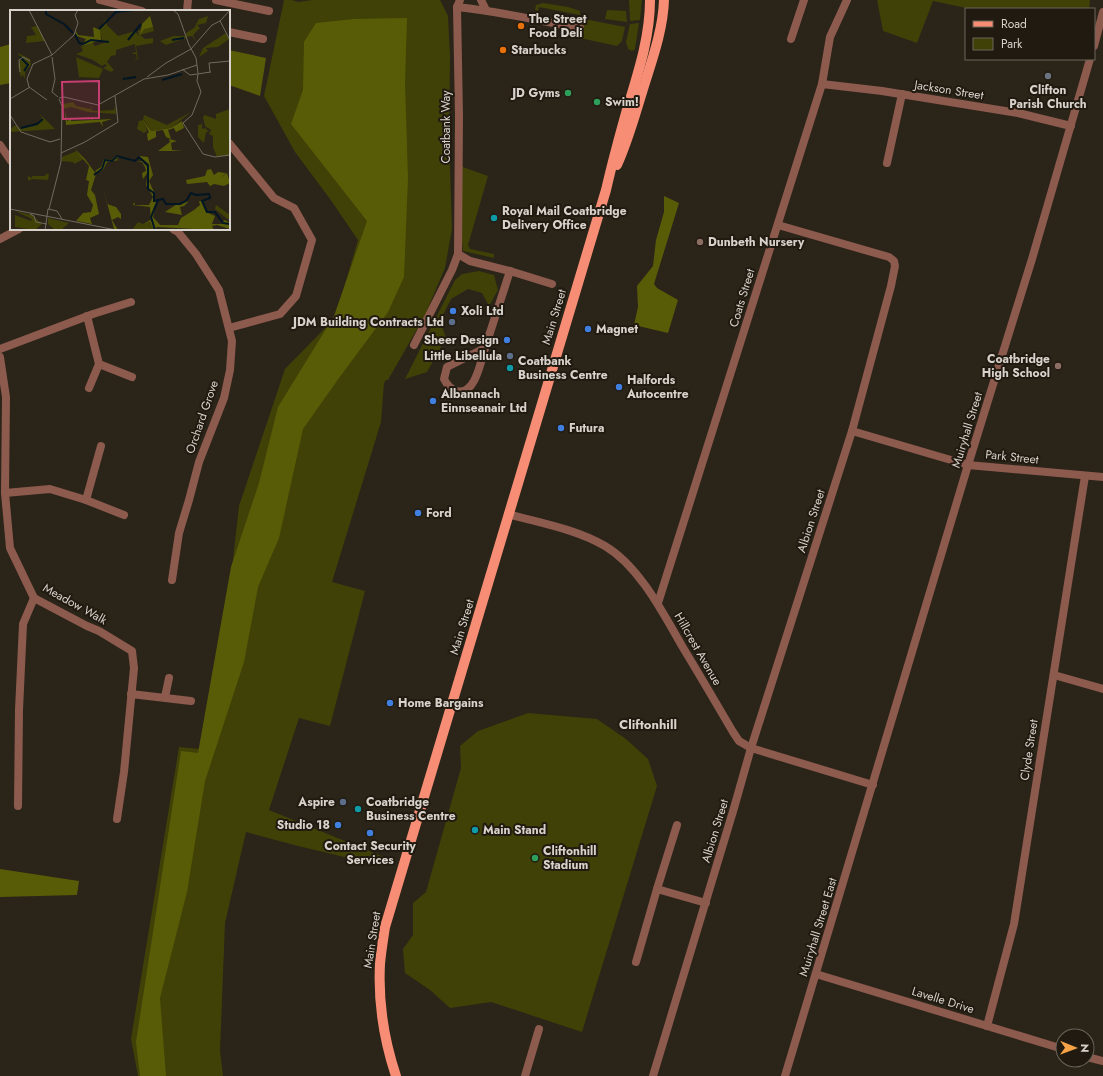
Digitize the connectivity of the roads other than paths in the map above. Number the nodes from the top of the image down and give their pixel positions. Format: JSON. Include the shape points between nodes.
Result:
{"nodes":[{"id":1,"x":100,"y":0,"type":"edge"},
{"id":2,"x":188,"y":0,"type":"edge"},
{"id":3,"x":216,"y":0,"type":"edge"},
{"id":4,"x":481,"y":0,"type":"edge"},
{"id":5,"x":650,"y":0,"type":"edge"},
{"id":6,"x":664,"y":0,"type":"edge"},
{"id":7,"x":804,"y":0,"type":"edge"},
{"id":8,"x":847,"y":0,"type":"edge"},
{"id":9,"x":457,"y":2,"type":"edge"},
{"id":10,"x":138,"y":10,"type":"edge"},
{"id":11,"x":187,"y":10,"type":"edge"},
{"id":12,"x":269,"y":10,"type":"dead end"},
{"id":13,"x":486,"y":10,"type":"junction"},
{"id":14,"x":1103,"y":12,"type":"edge"},
{"id":15,"x":580,"y":28,"type":"dead end"},
{"id":16,"x":230,"y":32,"type":"edge"},
{"id":17,"x":791,"y":38,"type":"dead end"},
{"id":18,"x":263,"y":39,"type":"dead end"},
{"id":19,"x":1095,"y":42,"type":"edge"},
{"id":20,"x":1090,"y":60,"type":"edge"},
{"id":21,"x":822,"y":84,"type":"junction"},
{"id":22,"x":902,"y":94,"type":"junction"},
{"id":23,"x":1071,"y":126,"type":"junction"},
{"id":24,"x":230,"y":144,"type":"edge"},
{"id":25,"x":0,"y":145,"type":"edge"},
{"id":26,"x":10,"y":160,"type":"edge"},
{"id":27,"x":887,"y":164,"type":"dead end"},
{"id":28,"x":606,"y":190,"type":"junction"},
{"id":29,"x":778,"y":225,"type":"junction"},
{"id":30,"x":17,"y":230,"type":"edge"},
{"id":31,"x":175,"y":230,"type":"edge"},
{"id":32,"x":0,"y":239,"type":"edge"},
{"id":33,"x":458,"y":254,"type":"junction"},
{"id":34,"x":510,"y":271,"type":"junction"},
{"id":35,"x":552,"y":284,"type":"dead end"},
{"id":36,"x":131,"y":302,"type":"dead end"},
{"id":37,"x":87,"y":316,"type":"junction"},
{"id":38,"x":229,"y":328,"type":"junction"},
{"id":39,"x":414,"y":345,"type":"dead end"},
{"id":40,"x":485,"y":348,"type":"junction"},
{"id":41,"x":0,"y":349,"type":"edge"},
{"id":42,"x":0,"y":357,"type":"edge"},
{"id":43,"x":99,"y":364,"type":"junction"},
{"id":44,"x":132,"y":376,"type":"dead end"},
{"id":45,"x":89,"y":388,"type":"dead end"},
{"id":46,"x":852,"y":432,"type":"junction"},
{"id":47,"x":101,"y":446,"type":"dead end"},
{"id":48,"x":968,"y":465,"type":"junction"},
{"id":49,"x":1085,"y":476,"type":"junction"},
{"id":50,"x":1103,"y":477,"type":"edge"},
{"id":51,"x":6,"y":493,"type":"junction"},
{"id":52,"x":86,"y":500,"type":"junction"},
{"id":53,"x":508,"y":514,"type":"junction"},
{"id":54,"x":124,"y":515,"type":"dead end"},
{"id":55,"x":172,"y":580,"type":"dead end"},
{"id":56,"x":34,"y":598,"type":"junction"},
{"id":57,"x":658,"y":603,"type":"junction"},
{"id":58,"x":1054,"y":675,"type":"junction"},
{"id":59,"x":169,"y":678,"type":"dead end"},
{"id":60,"x":1103,"y":688,"type":"edge"},
{"id":61,"x":131,"y":694,"type":"junction"},
{"id":62,"x":165,"y":697,"type":"junction"},
{"id":63,"x":191,"y":701,"type":"dead end"},
{"id":64,"x":751,"y":748,"type":"junction"},
{"id":65,"x":873,"y":785,"type":"junction"},
{"id":66,"x":18,"y":806,"type":"dead end"},
{"id":67,"x":117,"y":818,"type":"dead end"},
{"id":68,"x":677,"y":824,"type":"dead end"},
{"id":69,"x":657,"y":889,"type":"junction"},
{"id":70,"x":706,"y":903,"type":"junction"},
{"id":71,"x":636,"y":962,"type":"dead end"},
{"id":72,"x":816,"y":974,"type":"junction"},
{"id":73,"x":987,"y":1026,"type":"junction"},
{"id":74,"x":540,"y":1029,"type":"dead end"},
{"id":75,"x":1055,"y":1047,"type":"edge"},
{"id":76,"x":396,"y":1076,"type":"edge"},
{"id":77,"x":525,"y":1076,"type":"edge"},
{"id":78,"x":653,"y":1076,"type":"edge"},
{"id":79,"x":785,"y":1076,"type":"edge"}],
"edges":[{"from":1,"to":10,"type":"street"},
{"from":2,"to":11,"type":"street"},
{"from":3,"to":12,"type":"street"},
{"from":4,"to":13,"type":"street"},
{"from":5,"to":28,"type":"main road","name":"Main Street","via":[[648,34]]},
{"from":6,"to":28,"type":"main road","name":"Main Street","via":[[662,22],[646,79],[624,149]]},
{"from":7,"to":17,"type":"street"},
{"from":8,"to":21,"type":"street","name":"Coats Street","via":[[830,37]]},
{"from":9,"to":13,"type":"street"},
{"from":9,"to":33,"type":"street","name":"Coatbank Way"},
{"from":13,"to":15,"type":"street"},
{"from":14,"to":19,"type":"street"},
{"from":16,"to":18,"type":"street"},
{"from":20,"to":23,"type":"street","name":"Muiryhall Street"},
{"from":21,"to":22,"type":"street","name":"Jackson Street"},
{"from":21,"to":29,"type":"street","name":"Coats Street"},
{"from":22,"to":23,"type":"street","name":"Jackson Street","via":[[1018,113]]},
{"from":22,"to":27,"type":"street"},
{"from":23,"to":48,"type":"street","name":"Muiryhall Street"},
{"from":24,"to":38,"type":"street","via":[[274,198],[294,208],[312,240],[296,296],[280,314]]},
{"from":25,"to":26,"type":"street"},
{"from":28,"to":53,"type":"main road","name":"Main Street"},
{"from":29,"to":46,"type":"street","name":"Albion Street","via":[[889,257],[894,261],[891,286]]},
{"from":29,"to":57,"type":"street","name":"Coats Street"},
{"from":30,"to":32,"type":"street"},
{"from":31,"to":38,"type":"street","name":"Orchard Grove","via":[[196,254],[219,290]]},
{"from":33,"to":34,"type":"street"},
{"from":33,"to":39,"type":"street","name":"Coatbank Way"},
{"from":34,"to":35,"type":"street"},
{"from":34,"to":40,"type":"street"},
{"from":36,"to":37,"type":"street"},
{"from":37,"to":41,"type":"street"},
{"from":37,"to":43,"type":"street"},
{"from":38,"to":55,"type":"street","name":"Orchard Grove","via":[[232,341],[230,370],[224,398],[199,462],[179,532]]},
{"from":40,"to":40,"type":"street","via":[[474,382],[469,389],[461,392],[447,386],[444,379],[447,367]]},
{"from":42,"to":51,"type":"street","name":"Meadow Walk","via":[[6,397]]},
{"from":43,"to":44,"type":"street"},
{"from":43,"to":45,"type":"street"},
{"from":46,"to":48,"type":"street","name":"Park Street"},
{"from":46,"to":64,"type":"street","name":"Albion Street"},
{"from":47,"to":52,"type":"street"},
{"from":48,"to":49,"type":"street","name":"Park Street"},
{"from":48,"to":65,"type":"street","name":"Muiryhall Street"},
{"from":49,"to":50,"type":"street","name":"Park Street"},
{"from":49,"to":58,"type":"street","name":"Clyde Street"},
{"from":51,"to":52,"type":"street","via":[[50,489]]},
{"from":51,"to":56,"type":"street","name":"Meadow Walk","via":[[10,548]]},
{"from":52,"to":54,"type":"street"},
{"from":53,"to":57,"type":"street","name":"Hillcrest Avenue","via":[[570,530],[606,546],[629,565]]},
{"from":53,"to":76,"type":"main road","name":"Main Street","via":[[385,928],[380,964],[381,1007],[384,1032]]},
{"from":56,"to":61,"type":"street","name":"Meadow Walk","via":[[132,651],[134,668]]},
{"from":56,"to":66,"type":"street","via":[[22,624]]},
{"from":57,"to":64,"type":"street","name":"Hillcrest Avenue","via":[[733,732],[739,741]]},
{"from":58,"to":60,"type":"street"},
{"from":58,"to":73,"type":"street","name":"Clyde Street","via":[[1014,924]]},
{"from":59,"to":62,"type":"street"},
{"from":61,"to":62,"type":"street"},
{"from":61,"to":67,"type":"street","name":"Meadow Walk"},
{"from":62,"to":63,"type":"street"},
{"from":64,"to":65,"type":"street","name":"Hillcrest Avenue"},
{"from":64,"to":70,"type":"street","name":"Albion Street"},
{"from":65,"to":72,"type":"street","name":"Muiryhall Street East"},
{"from":68,"to":69,"type":"street"},
{"from":69,"to":70,"type":"street"},
{"from":69,"to":71,"type":"street"},
{"from":70,"to":78,"type":"street","name":"Albion Street"},
{"from":72,"to":73,"type":"street","name":"Lavelle Drive"},
{"from":72,"to":79,"type":"street","name":"Muiryhall Street East"},
{"from":73,"to":75,"type":"street","name":"Lavelle Drive"},
{"from":74,"to":77,"type":"street"}]}
